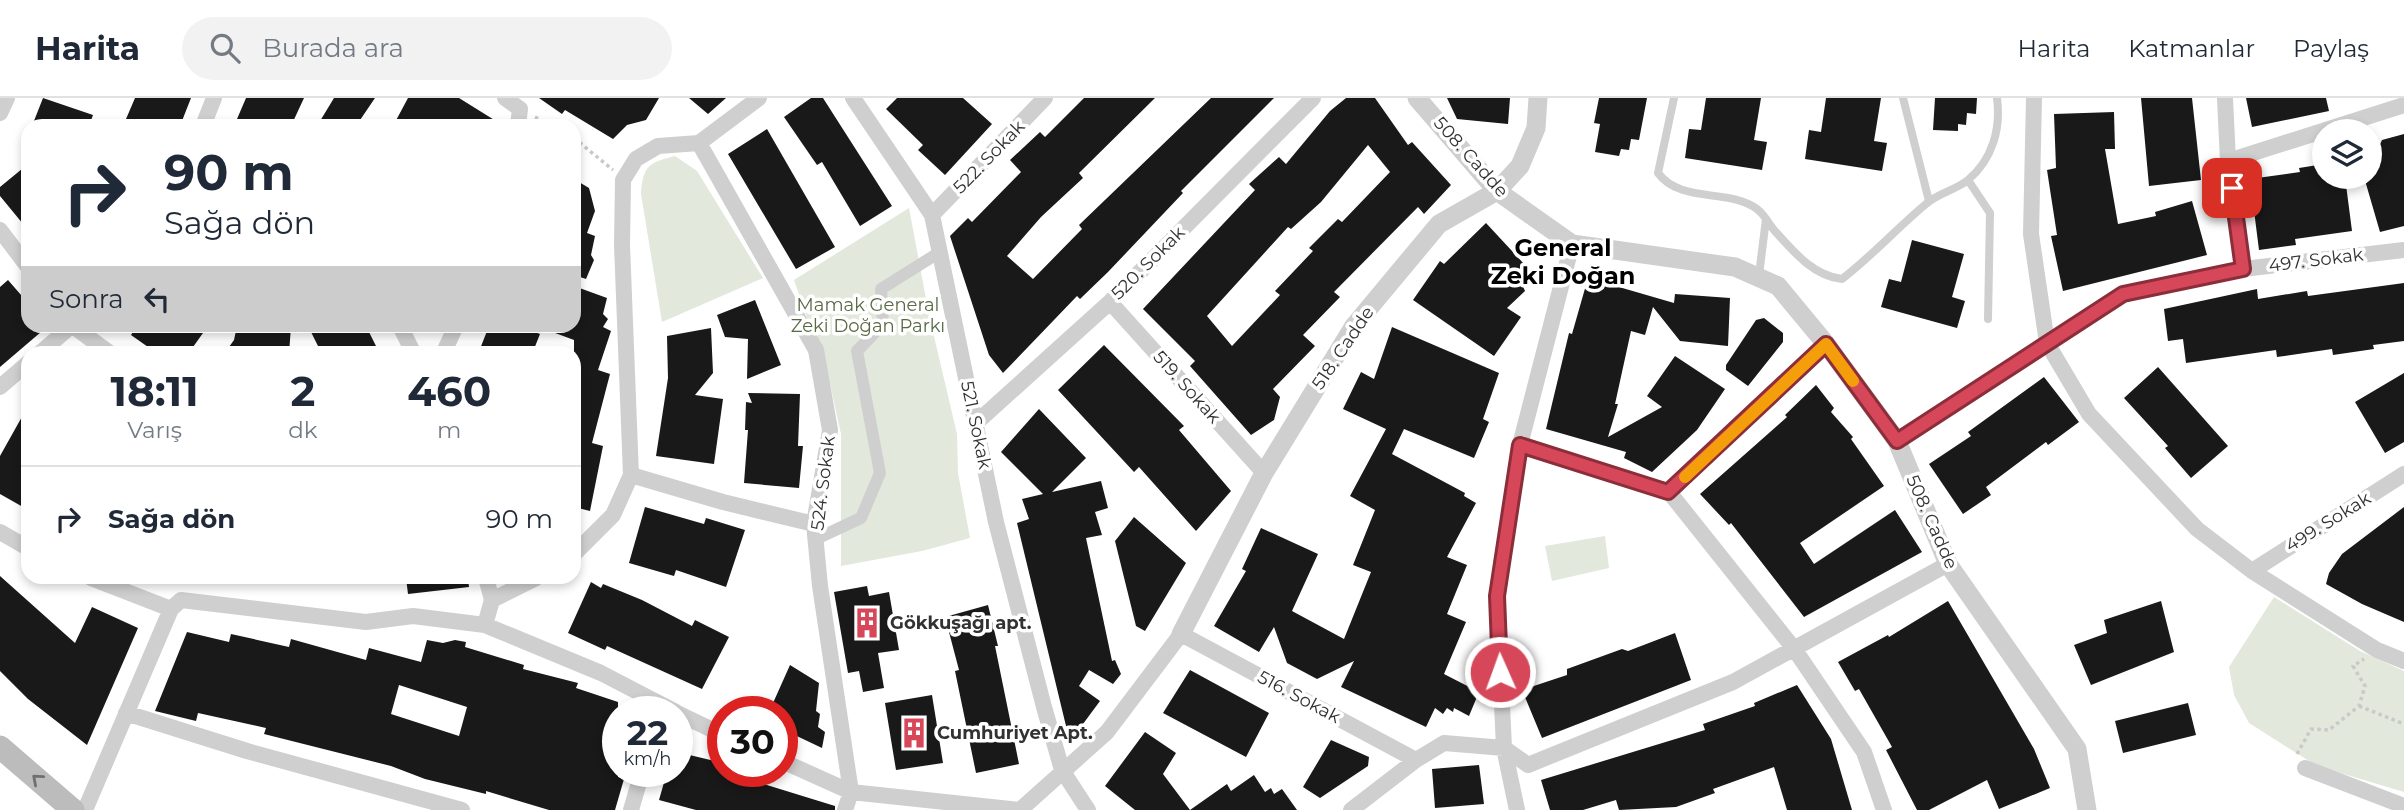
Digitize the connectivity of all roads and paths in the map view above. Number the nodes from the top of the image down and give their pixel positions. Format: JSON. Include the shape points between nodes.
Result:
{"nodes":[{"id":1,"x":7,"y":98,"type":"edge"},
{"id":2,"x":214,"y":98,"type":"edge"},
{"id":3,"x":505,"y":98,"type":"edge"},
{"id":4,"x":759,"y":98,"type":"edge"},
{"id":5,"x":853,"y":98,"type":"edge"},
{"id":6,"x":1045,"y":98,"type":"edge"},
{"id":7,"x":1313,"y":98,"type":"edge"},
{"id":8,"x":1418,"y":98,"type":"edge"},
{"id":9,"x":1538,"y":98,"type":"edge"},
{"id":10,"x":1674,"y":98,"type":"edge"},
{"id":11,"x":1903,"y":98,"type":"edge"},
{"id":12,"x":1997,"y":98,"type":"edge"},
{"id":13,"x":2034,"y":98,"type":"edge"},
{"id":14,"x":2225,"y":98,"type":"edge"},
{"id":15,"x":2404,"y":105,"type":"edge"},
{"id":16,"x":0,"y":114,"type":"edge"},
{"id":17,"x":206,"y":119,"type":"edge"},
{"id":18,"x":519,"y":119,"type":"edge"},
{"id":19,"x":699,"y":143,"type":"junction"},
{"id":20,"x":581,"y":144,"type":"edge"},
{"id":21,"x":2228,"y":160,"type":"junction"},
{"id":22,"x":623,"y":180,"type":"junction"},
{"id":23,"x":1968,"y":180,"type":"junction"},
{"id":24,"x":1497,"y":191,"type":"junction"},
{"id":25,"x":1929,"y":201,"type":"junction"},
{"id":26,"x":932,"y":215,"type":"junction"},
{"id":27,"x":1766,"y":219,"type":"junction"},
{"id":28,"x":0,"y":230,"type":"edge"},
{"id":29,"x":1572,"y":244,"type":"junction"},
{"id":30,"x":2404,"y":250,"type":"edge"},
{"id":31,"x":940,"y":251,"type":"junction"},
{"id":32,"x":21,"y":258,"type":"edge"},
{"id":33,"x":2243,"y":269,"type":"junction"},
{"id":34,"x":1759,"y":277,"type":"junction"},
{"id":35,"x":1110,"y":302,"type":"junction"},
{"id":36,"x":1988,"y":319,"type":"dead end"},
{"id":37,"x":64,"y":333,"type":"edge"},
{"id":38,"x":82,"y":333,"type":"edge"},
{"id":39,"x":2047,"y":343,"type":"junction"},
{"id":40,"x":1826,"y":344,"type":"junction"},
{"id":41,"x":48,"y":346,"type":"edge"},
{"id":42,"x":100,"y":346,"type":"edge"},
{"id":43,"x":21,"y":369,"type":"edge"},
{"id":44,"x":0,"y":387,"type":"edge"},
{"id":45,"x":976,"y":423,"type":"junction"},
{"id":46,"x":1897,"y":441,"type":"junction"},
{"id":47,"x":1520,"y":445,"type":"junction"},
{"id":48,"x":1264,"y":473,"type":"junction"},
{"id":49,"x":2404,"y":474,"type":"edge"},
{"id":50,"x":631,"y":475,"type":"junction"},
{"id":51,"x":1668,"y":492,"type":"junction"},
{"id":52,"x":815,"y":531,"type":"junction"},
{"id":53,"x":0,"y":532,"type":"edge"},
{"id":54,"x":21,"y":544,"type":"edge"},
{"id":55,"x":581,"y":547,"type":"edge"},
{"id":56,"x":1948,"y":564,"type":"junction"},
{"id":57,"x":2252,"y":571,"type":"junction"},
{"id":58,"x":106,"y":584,"type":"edge"},
{"id":59,"x":488,"y":584,"type":"edge"},
{"id":60,"x":524,"y":584,"type":"edge"},
{"id":61,"x":492,"y":600,"type":"junction"},
{"id":62,"x":171,"y":609,"type":"junction"},
{"id":63,"x":485,"y":625,"type":"junction"},
{"id":64,"x":1181,"y":634,"type":"junction"},
{"id":65,"x":1795,"y":650,"type":"junction"},
{"id":66,"x":2377,"y":650,"type":"junction"},
{"id":67,"x":2404,"y":661,"type":"edge"},
{"id":68,"x":640,"y":696,"type":"edge"},
{"id":69,"x":2360,"y":706,"type":"junction"},
{"id":70,"x":126,"y":713,"type":"junction"},
{"id":71,"x":2404,"y":724,"type":"edge"},
{"id":72,"x":0,"y":747,"type":"edge"},
{"id":73,"x":1504,"y":748,"type":"junction"},
{"id":74,"x":1416,"y":760,"type":"junction"},
{"id":75,"x":798,"y":768,"type":"edge"},
{"id":76,"x":2305,"y":768,"type":"joint"},
{"id":77,"x":1062,"y":770,"type":"junction"},
{"id":78,"x":638,"y":787,"type":"edge"},
{"id":79,"x":851,"y":792,"type":"junction"},
{"id":80,"x":2383,"y":804,"type":"edge"},
{"id":81,"x":2404,"y":806,"type":"edge"},
{"id":82,"x":73,"y":810,"type":"edge"},
{"id":83,"x":85,"y":810,"type":"edge"},
{"id":84,"x":462,"y":810,"type":"edge"},
{"id":85,"x":631,"y":810,"type":"edge"},
{"id":86,"x":845,"y":810,"type":"edge"},
{"id":87,"x":1020,"y":810,"type":"edge"},
{"id":88,"x":1088,"y":810,"type":"edge"},
{"id":89,"x":1351,"y":810,"type":"edge"},
{"id":90,"x":1517,"y":810,"type":"edge"},
{"id":91,"x":1884,"y":810,"type":"edge"},
{"id":92,"x":2088,"y":810,"type":"edge"}],
"edges":[{"from":1,"to":16,"type":"street"},
{"from":2,"to":17,"type":"street"},
{"from":3,"to":18,"type":"street","via":[[520,109]]},
{"from":4,"to":19,"type":"street"},
{"from":5,"to":26,"type":"street","name":"521. Sokak"},
{"from":6,"to":26,"type":"street","name":"522. Sokak"},
{"from":7,"to":35,"type":"street","name":"520. Sokak"},
{"from":8,"to":24,"type":"street","name":"508. Cadde"},
{"from":9,"to":24,"type":"street","name":"518. Cadde","via":[[1536,128],[1520,166]]},
{"from":10,"to":27,"type":"lane","via":[[1658,173],[1664,181],[1700,195],[1744,203]]},
{"from":11,"to":25,"type":"lane"},
{"from":12,"to":23,"type":"lane","via":[[1997,137]]},
{"from":13,"to":39,"type":"street","via":[[2031,234]]},
{"from":14,"to":21,"type":"street"},
{"from":15,"to":21,"type":"street"},
{"from":19,"to":22,"type":"street","via":[[658,146],[636,159]]},
{"from":19,"to":52,"type":"street","name":"524. Sokak","via":[[816,350],[830,430]]},
{"from":20,"to":22,"type":"path"},
{"from":21,"to":33,"type":"street"},
{"from":22,"to":50,"type":"street"},
{"from":23,"to":25,"type":"lane"},
{"from":23,"to":36,"type":"lane","via":[[1990,213]]},
{"from":24,"to":29,"type":"street","name":"508. Cadde"},
{"from":24,"to":48,"type":"street","name":"518. Cadde","via":[[1439,224],[1354,326]]},
{"from":25,"to":27,"type":"lane","via":[[1842,279],[1826,277],[1804,262]]},
{"from":26,"to":31,"type":"street","name":"521. Sokak"},
{"from":27,"to":34,"type":"lane"},
{"from":28,"to":32,"type":"street"},
{"from":29,"to":34,"type":"street","name":"508. Cadde","via":[[1735,267]]},
{"from":29,"to":47,"type":"street"},
{"from":30,"to":33,"type":"street","name":"497. Sokak"},
{"from":31,"to":45,"type":"street","name":"521. Sokak"},
{"from":31,"to":52,"type":"street","via":[[881,289],[883,324],[857,351],[880,473],[861,518]]},
{"from":33,"to":39,"type":"street","name":"497. Sokak","via":[[2123,294]]},
{"from":34,"to":40,"type":"street","name":"508. Cadde","via":[[1778,286]]},
{"from":35,"to":45,"type":"street","name":"520. Sokak"},
{"from":35,"to":48,"type":"street","name":"519. Sokak"},
{"from":37,"to":41,"type":"street"},
{"from":38,"to":42,"type":"street"},
{"from":39,"to":46,"type":"street","name":"497. Sokak"},
{"from":39,"to":57,"type":"street","via":[[2089,414],[2197,529]]},
{"from":40,"to":46,"type":"street","name":"508. Cadde"},
{"from":40,"to":51,"type":"street"},
{"from":43,"to":44,"type":"street"},
{"from":45,"to":77,"type":"street","name":"521. Sokak","via":[[996,522]]},
{"from":46,"to":56,"type":"street","name":"508. Cadde"},
{"from":47,"to":51,"type":"street"},
{"from":47,"to":73,"type":"street","via":[[1497,596]]},
{"from":48,"to":64,"type":"street","name":"518. Cadde"},
{"from":49,"to":57,"type":"street","name":"499. Sokak"},
{"from":50,"to":52,"type":"street"},
{"from":50,"to":55,"type":"street","via":[[612,515]]},
{"from":51,"to":65,"type":"street"},
{"from":52,"to":79,"type":"street","name":"524. Sokak"},
{"from":53,"to":54,"type":"street"},
{"from":56,"to":65,"type":"street"},
{"from":56,"to":92,"type":"street","name":"508. Cadde","via":[[2077,749]]},
{"from":57,"to":66,"type":"street"},
{"from":58,"to":62,"type":"street"},
{"from":59,"to":61,"type":"street"},
{"from":60,"to":61,"type":"street"},
{"from":61,"to":63,"type":"street"},
{"from":62,"to":63,"type":"street","via":[[181,600],[366,622],[413,616]]},
{"from":62,"to":70,"type":"street"},
{"from":63,"to":68,"type":"street","via":[[601,673]]},
{"from":64,"to":74,"type":"street","name":"516. Sokak"},
{"from":64,"to":77,"type":"street","via":[[1107,732]]},
{"from":65,"to":73,"type":"street","via":[[1733,682],[1541,761],[1528,765]]},
{"from":65,"to":91,"type":"street","via":[[1864,752]]},
{"from":66,"to":67,"type":"street"},
{"from":66,"to":69,"type":"path","via":[[2353,666],[2365,686]]},
{"from":69,"to":71,"type":"path"},
{"from":69,"to":76,"type":"path","via":[[2329,730],[2311,729],[2295,756]]},
{"from":70,"to":83,"type":"street"},
{"from":70,"to":84,"type":"street"},
{"from":82,"to":72,"type":"main road","one_way":true},
{"from":73,"to":74,"type":"street","via":[[1444,743]]},
{"from":73,"to":90,"type":"street"},
{"from":74,"to":89,"type":"street"},
{"from":75,"to":79,"type":"street"},
{"from":76,"to":80,"type":"street"},
{"from":77,"to":87,"type":"street"},
{"from":77,"to":88,"type":"street","name":"521. Sokak"},
{"from":78,"to":85,"type":"street"},
{"from":79,"to":86,"type":"street","name":"524. Sokak"},
{"from":79,"to":87,"type":"street"},
{"from":80,"to":81,"type":"street"}]}
